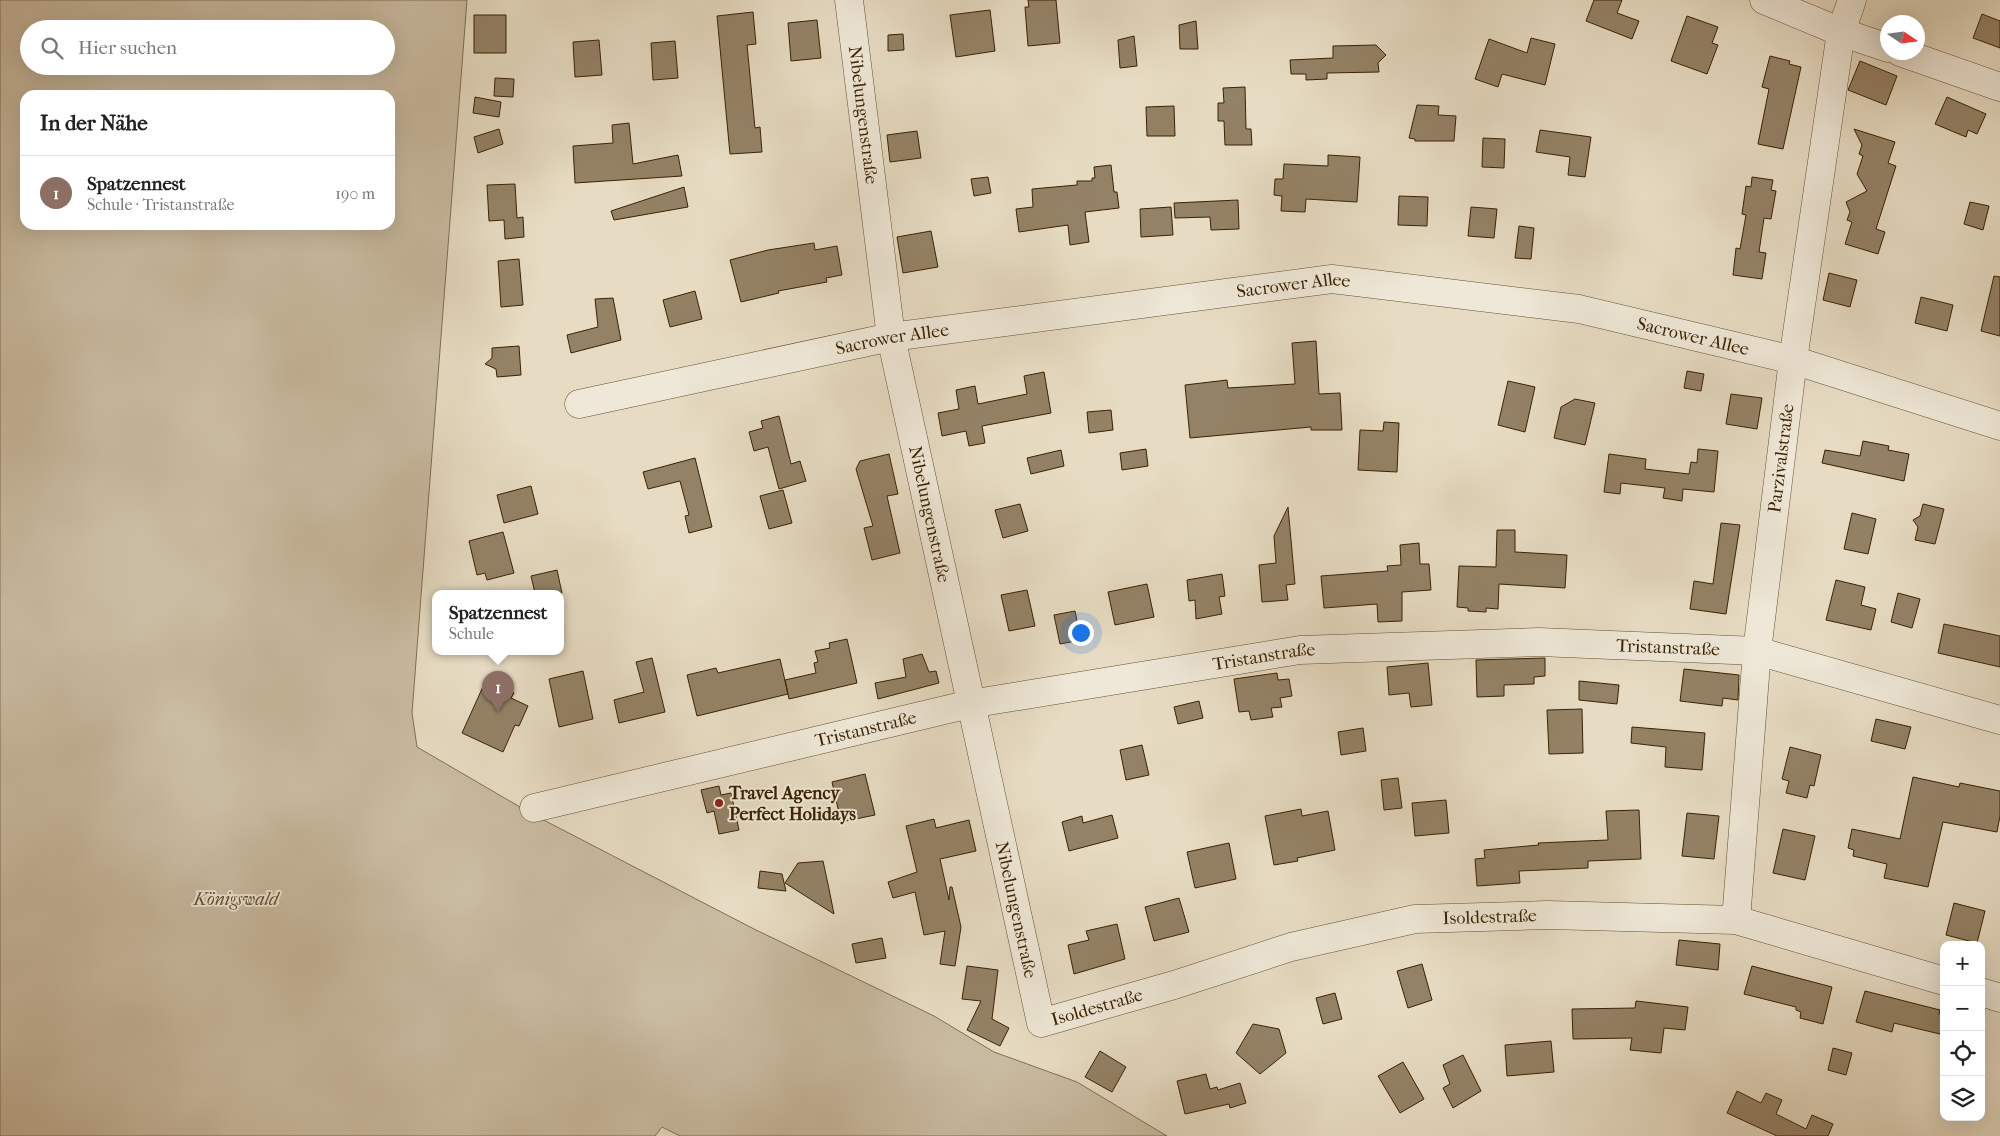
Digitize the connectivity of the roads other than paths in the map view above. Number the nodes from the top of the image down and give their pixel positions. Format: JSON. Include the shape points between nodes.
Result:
{"nodes":[{"id":1,"x":849,"y":0,"type":"edge"},
{"id":2,"x":1764,"y":0,"type":"edge"},
{"id":3,"x":1852,"y":0,"type":"edge"},
{"id":4,"x":1841,"y":32,"type":"junction"},
{"id":5,"x":1880,"y":45,"type":"edge"},
{"id":6,"x":1923,"y":60,"type":"edge"},
{"id":7,"x":2000,"y":87,"type":"edge"},
{"id":8,"x":891,"y":337,"type":"junction"},
{"id":9,"x":1793,"y":360,"type":"junction"},
{"id":10,"x":579,"y":404,"type":"dead end"},
{"id":11,"x":2000,"y":426,"type":"edge"},
{"id":12,"x":1757,"y":651,"type":"junction"},
{"id":13,"x":970,"y":704,"type":"junction"},
{"id":14,"x":2000,"y":720,"type":"edge"},
{"id":15,"x":534,"y":808,"type":"dead end"},
{"id":16,"x":1736,"y":920,"type":"junction"},
{"id":17,"x":1940,"y":980,"type":"edge"},
{"id":18,"x":1985,"y":993,"type":"edge"},
{"id":19,"x":2000,"y":998,"type":"edge"},
{"id":20,"x":1041,"y":1023,"type":"joint"}],
"edges":[{"from":1,"to":8,"type":"street","name":"Nibelungenstraße"},
{"from":2,"to":4,"type":"street"},
{"from":3,"to":4,"type":"street","name":"Parzivalstraße"},
{"from":4,"to":5,"type":"street"},
{"from":4,"to":9,"type":"street","name":"Parzivalstraße"},
{"from":6,"to":7,"type":"street"},
{"from":8,"to":9,"type":"street","name":"Sacrower Allee","via":[[1332,279],[1579,309]]},
{"from":8,"to":10,"type":"street","name":"Sacrower Allee"},
{"from":8,"to":13,"type":"street","name":"Nibelungenstraße"},
{"from":9,"to":11,"type":"street","name":"Sacrower Allee"},
{"from":9,"to":12,"type":"street","name":"Parzivalstraße"},
{"from":12,"to":13,"type":"street","name":"Tristanstraße","via":[[1539,642],[1300,650]]},
{"from":12,"to":14,"type":"street","name":"Tristanstraße"},
{"from":12,"to":16,"type":"street","name":"Parzivalstraße"},
{"from":13,"to":15,"type":"street","name":"Tristanstraße"},
{"from":13,"to":20,"type":"street","name":"Nibelungenstraße"},
{"from":16,"to":17,"type":"street","name":"Isoldestraße"},
{"from":16,"to":20,"type":"street","name":"Isoldestraße","via":[[1548,915],[1415,919],[1291,946],[1174,985]]},
{"from":18,"to":19,"type":"street"}]}
